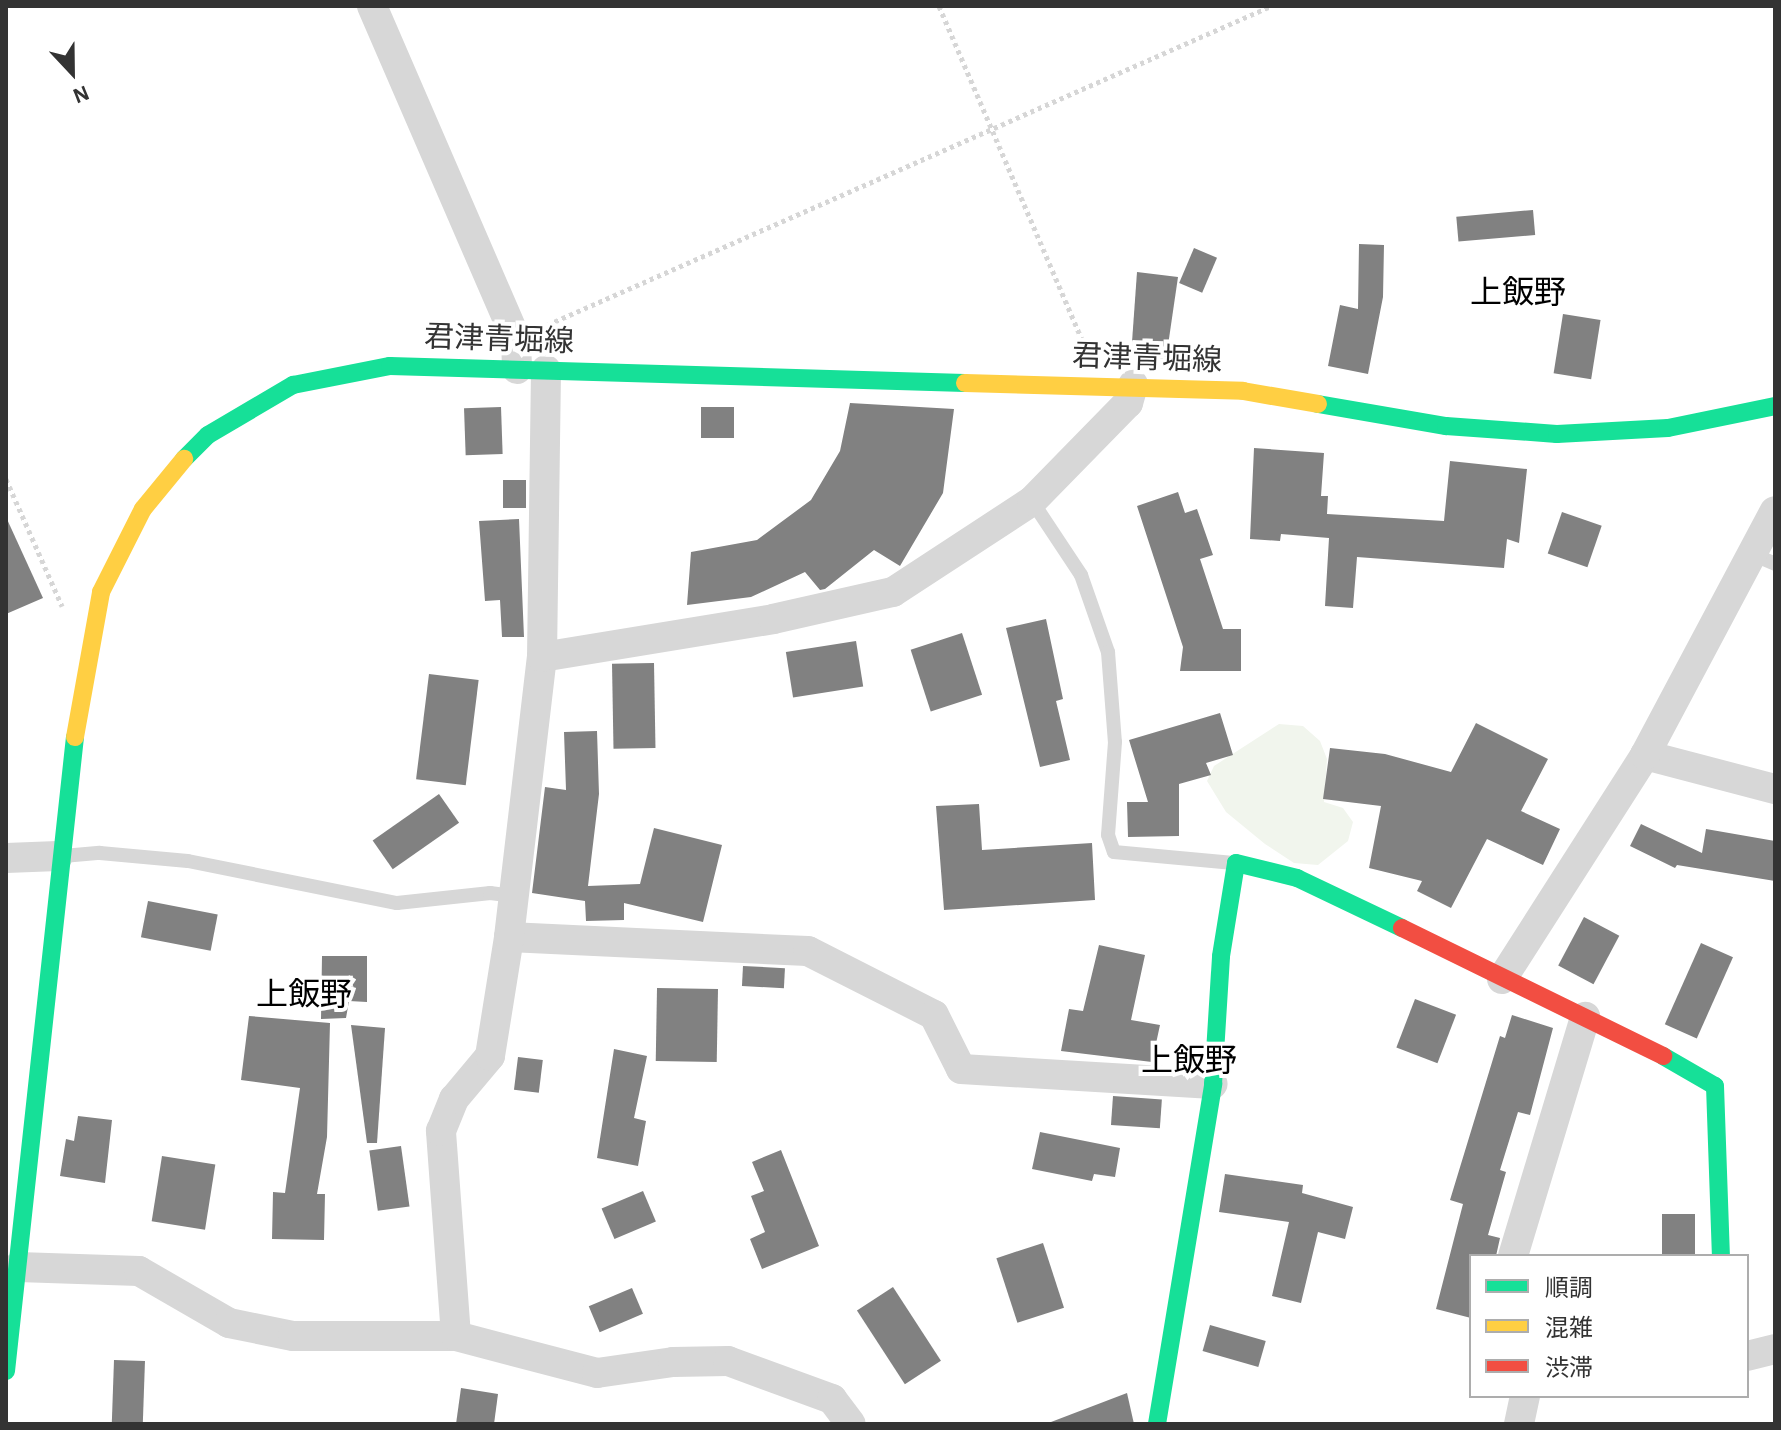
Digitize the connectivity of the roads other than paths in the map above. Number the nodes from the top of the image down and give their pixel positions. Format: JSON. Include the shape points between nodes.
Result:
{"nodes":[{"id":1,"x":372,"y":6,"type":"edge"},
{"id":2,"x":531,"y":369,"type":"junction"},
{"id":3,"x":1120,"y":385,"type":"junction"},
{"id":4,"x":1775,"y":406,"type":"edge"},
{"id":5,"x":1032,"y":501,"type":"junction"},
{"id":6,"x":1775,"y":511,"type":"edge"},
{"id":7,"x":1763,"y":559,"type":"edge"},
{"id":8,"x":542,"y":657,"type":"junction"},
{"id":9,"x":1645,"y":755,"type":"junction"},
{"id":10,"x":1775,"y":789,"type":"edge"},
{"id":11,"x":58,"y":856,"type":"junction"},
{"id":12,"x":6,"y":858,"type":"edge"},
{"id":13,"x":1236,"y":863,"type":"junction"},
{"id":14,"x":514,"y":896,"type":"junction"},
{"id":15,"x":509,"y":937,"type":"junction"},
{"id":16,"x":1502,"y":979,"type":"junction"},
{"id":17,"x":1585,"y":1017,"type":"junction"},
{"id":18,"x":1213,"y":1084,"type":"junction"},
{"id":19,"x":1514,"y":1254,"type":"edge"},
{"id":20,"x":1721,"y":1254,"type":"edge"},
{"id":21,"x":18,"y":1267,"type":"junction"},
{"id":22,"x":456,"y":1336,"type":"junction"},
{"id":23,"x":1775,"y":1349,"type":"edge"},
{"id":24,"x":1749,"y":1356,"type":"edge"},
{"id":25,"x":6,"y":1371,"type":"edge"},
{"id":26,"x":1525,"y":1398,"type":"edge"},
{"id":27,"x":851,"y":1424,"type":"edge"},
{"id":28,"x":1157,"y":1424,"type":"edge"},
{"id":29,"x":1519,"y":1424,"type":"edge"}],
"edges":[{"from":1,"to":2,"type":"street"},
{"from":2,"to":3,"type":"main road","name":"君津青堀線"},
{"from":2,"to":8,"type":"street"},
{"from":2,"to":11,"type":"main road","name":"君津青堀線","via":[[390,366],[340,372],[293,385],[208,435],[143,509],[101,592],[88,644]]},
{"from":3,"to":4,"type":"main road","name":"君津青堀線","via":[[1243,391],[1446,426],[1557,434],[1668,428]]},
{"from":3,"to":5,"type":"street","via":[[1128,403]]},
{"from":5,"to":8,"type":"street","via":[[893,592],[773,619]]},
{"from":5,"to":13,"type":"lane","via":[[1081,575],[1108,652],[1115,742],[1108,835],[1114,852]]},
{"from":6,"to":7,"type":"street"},
{"from":7,"to":9,"type":"street"},
{"from":8,"to":14,"type":"street"},
{"from":9,"to":10,"type":"street"},
{"from":9,"to":16,"type":"street"},
{"from":11,"to":12,"type":"street"},
{"from":11,"to":14,"type":"lane","via":[[148,855],[397,903],[490,893]]},
{"from":11,"to":21,"type":"main road","name":"君津青堀線"},
{"from":13,"to":16,"type":"main road","via":[[1297,878]]},
{"from":13,"to":18,"type":"main road","via":[[1221,956]]},
{"from":14,"to":15,"type":"street"},
{"from":15,"to":18,"type":"street","via":[[808,951],[934,1015],[961,1069]]},
{"from":15,"to":22,"type":"street","via":[[490,1056],[454,1099],[441,1131]]},
{"from":16,"to":17,"type":"main road"},
{"from":17,"to":19,"type":"street"},
{"from":17,"to":20,"type":"main road","via":[[1694,1069],[1715,1086]]},
{"from":18,"to":28,"type":"main road"},
{"from":21,"to":22,"type":"street","via":[[139,1271],[229,1323],[293,1336]]},
{"from":21,"to":25,"type":"main road","name":"君津青堀線"},
{"from":22,"to":27,"type":"street","via":[[597,1373],[673,1362],[728,1361],[832,1399]]},
{"from":23,"to":24,"type":"street"},
{"from":26,"to":29,"type":"street"}]}
